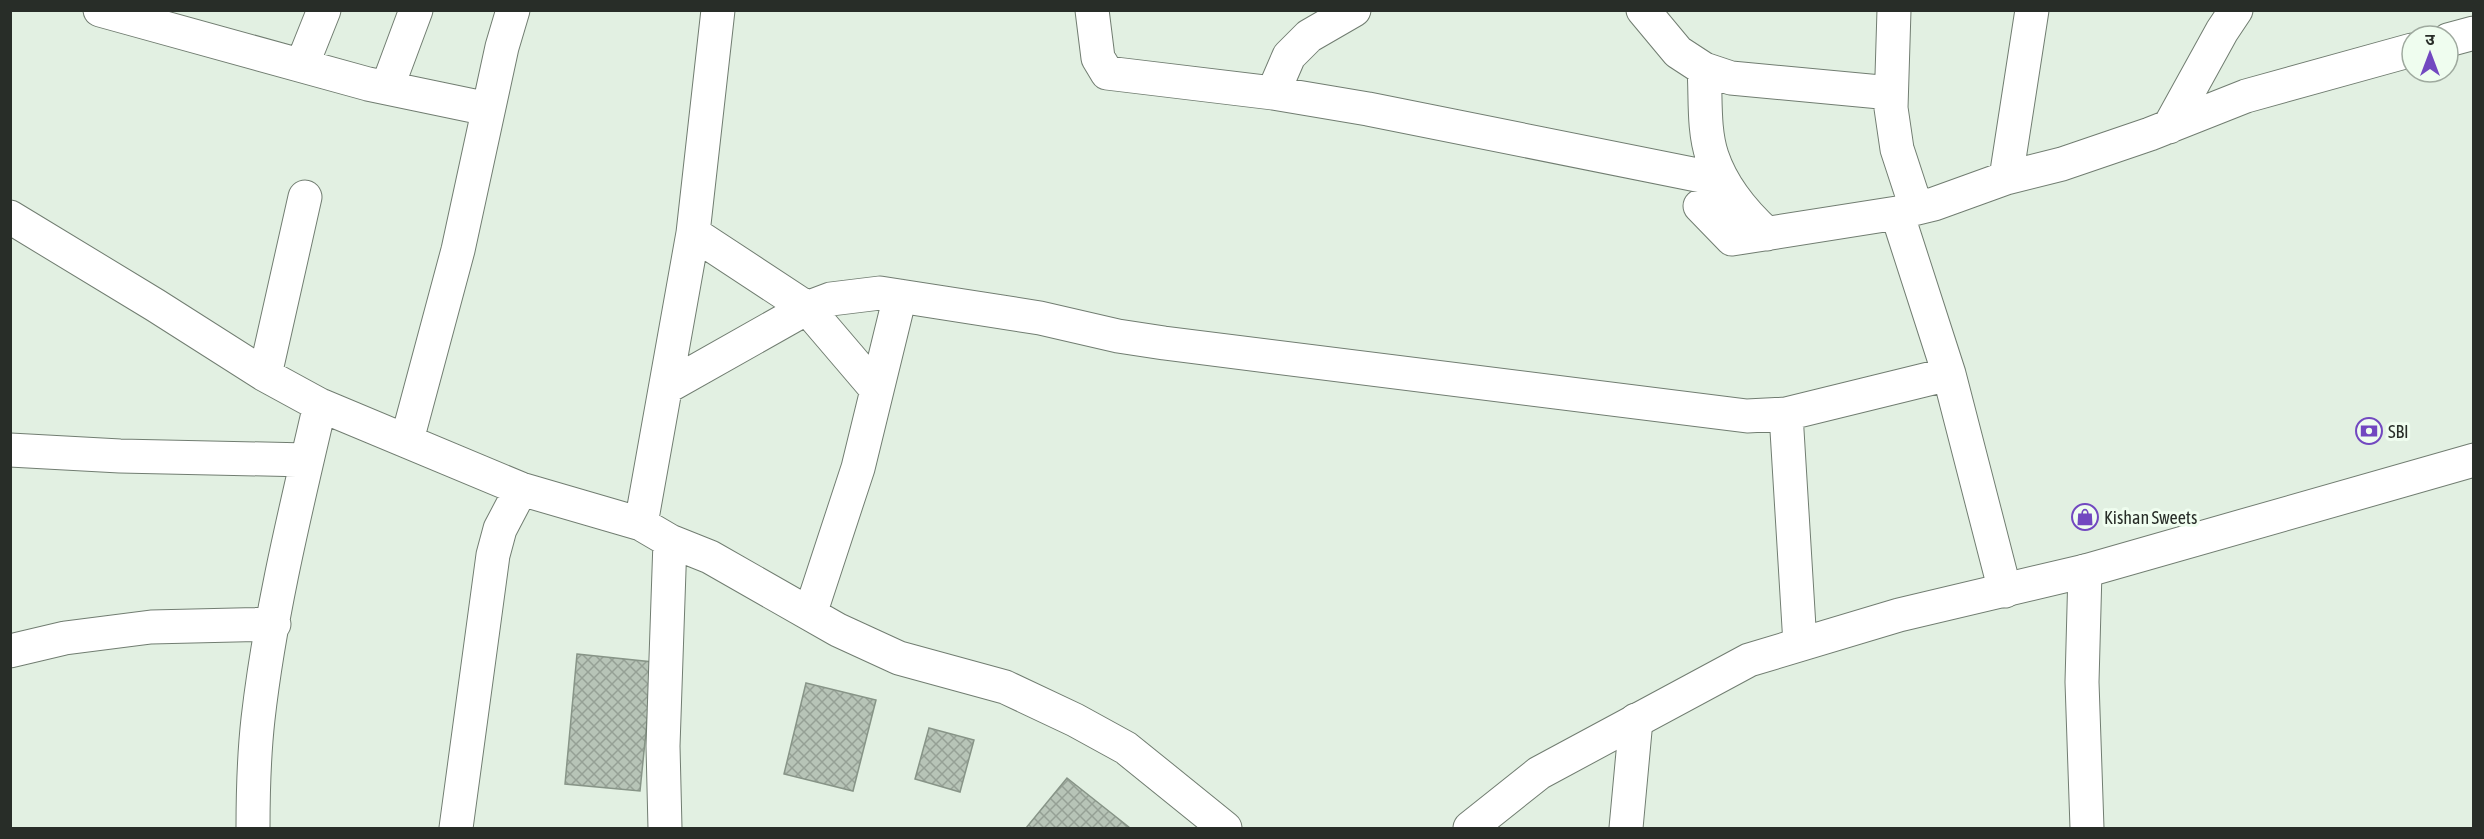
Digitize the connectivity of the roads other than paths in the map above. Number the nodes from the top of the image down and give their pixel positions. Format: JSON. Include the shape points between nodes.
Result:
{"nodes":[{"id":1,"x":100,"y":10,"type":"edge"},
{"id":2,"x":324,"y":10,"type":"edge"},
{"id":3,"x":416,"y":10,"type":"edge"},
{"id":4,"x":513,"y":10,"type":"edge"},
{"id":5,"x":718,"y":10,"type":"edge"},
{"id":6,"x":1092,"y":10,"type":"edge"},
{"id":7,"x":1354,"y":10,"type":"edge"},
{"id":8,"x":1643,"y":10,"type":"edge"},
{"id":9,"x":1894,"y":10,"type":"edge"},
{"id":10,"x":2032,"y":10,"type":"edge"},
{"id":11,"x":2235,"y":10,"type":"edge"},
{"id":12,"x":164,"y":19,"type":"edge"},
{"id":13,"x":2400,"y":53,"type":"edge"},
{"id":14,"x":302,"y":65,"type":"junction"},
{"id":15,"x":1704,"y":69,"type":"junction"},
{"id":16,"x":387,"y":88,"type":"junction"},
{"id":17,"x":1273,"y":93,"type":"junction"},
{"id":18,"x":1891,"y":93,"type":"junction"},
{"id":19,"x":488,"y":109,"type":"junction"},
{"id":20,"x":2169,"y":127,"type":"junction"},
{"id":21,"x":2006,"y":178,"type":"junction"},
{"id":22,"x":1722,"y":180,"type":"junction"},
{"id":23,"x":305,"y":197,"type":"dead end"},
{"id":24,"x":1700,"y":206,"type":"dead end"},
{"id":25,"x":1906,"y":210,"type":"junction"},
{"id":26,"x":10,"y":217,"type":"edge"},
{"id":27,"x":693,"y":233,"type":"junction"},
{"id":28,"x":1767,"y":234,"type":"junction"},
{"id":29,"x":900,"y":296,"type":"junction"},
{"id":30,"x":807,"y":308,"type":"junction"},
{"id":31,"x":1949,"y":374,"type":"junction"},
{"id":32,"x":265,"y":375,"type":"junction"},
{"id":33,"x":667,"y":387,"type":"junction"},
{"id":34,"x":877,"y":390,"type":"junction"},
{"id":35,"x":320,"y":405,"type":"junction"},
{"id":36,"x":1786,"y":414,"type":"junction"},
{"id":37,"x":407,"y":440,"type":"junction"},
{"id":38,"x":10,"y":450,"type":"edge"},
{"id":39,"x":307,"y":460,"type":"junction"},
{"id":40,"x":2474,"y":460,"type":"edge"},
{"id":41,"x":522,"y":489,"type":"junction"},
{"id":42,"x":641,"y":524,"type":"junction"},
{"id":43,"x":670,"y":541,"type":"junction"},
{"id":44,"x":2085,"y":571,"type":"junction"},
{"id":45,"x":2005,"y":591,"type":"junction"},
{"id":46,"x":810,"y":614,"type":"junction"},
{"id":47,"x":274,"y":624,"type":"junction"},
{"id":48,"x":1800,"y":644,"type":"junction"},
{"id":49,"x":10,"y":651,"type":"edge"},
{"id":50,"x":1636,"y":720,"type":"junction"},
{"id":51,"x":253,"y":828,"type":"edge"},
{"id":52,"x":456,"y":828,"type":"edge"},
{"id":53,"x":665,"y":828,"type":"edge"},
{"id":54,"x":1225,"y":828,"type":"edge"},
{"id":55,"x":1470,"y":828,"type":"edge"},
{"id":56,"x":1626,"y":828,"type":"edge"},
{"id":57,"x":2088,"y":828,"type":"edge"}],
"edges":[{"from":1,"to":12,"type":"street"},
{"from":2,"to":14,"type":"street"},
{"from":3,"to":16,"type":"street"},
{"from":4,"to":19,"type":"street"},
{"from":5,"to":27,"type":"street"},
{"from":6,"to":17,"type":"street","via":[[1098,58],[1107,73]]},
{"from":7,"to":17,"type":"street","via":[[1309,36],[1289,56]]},
{"from":8,"to":15,"type":"street","via":[[1678,52]]},
{"from":9,"to":18,"type":"street"},
{"from":10,"to":21,"type":"street"},
{"from":11,"to":20,"type":"street"},
{"from":12,"to":14,"type":"street"},
{"from":13,"to":20,"type":"street","via":[[2246,96]]},
{"from":14,"to":16,"type":"street"},
{"from":15,"to":18,"type":"street","via":[[1731,78]]},
{"from":15,"to":22,"type":"street","via":[[1712,155]]},
{"from":16,"to":19,"type":"street"},
{"from":17,"to":22,"type":"street"},
{"from":18,"to":25,"type":"street"},
{"from":19,"to":37,"type":"street","via":[[458,250]]},
{"from":20,"to":21,"type":"street","via":[[2062,164]]},
{"from":21,"to":25,"type":"street"},
{"from":22,"to":28,"type":"street","via":[[1750,219]]},
{"from":23,"to":32,"type":"street"},
{"from":24,"to":28,"type":"street","via":[[1732,239]]},
{"from":25,"to":28,"type":"street"},
{"from":25,"to":31,"type":"street"},
{"from":26,"to":32,"type":"street"},
{"from":27,"to":30,"type":"street"},
{"from":27,"to":33,"type":"street"},
{"from":29,"to":30,"type":"street","via":[[880,293],[831,299]]},
{"from":29,"to":34,"type":"street"},
{"from":29,"to":36,"type":"street","via":[[1164,343],[1701,412],[1747,417]]},
{"from":30,"to":33,"type":"street"},
{"from":30,"to":34,"type":"street"},
{"from":31,"to":36,"type":"street"},
{"from":31,"to":45,"type":"street"},
{"from":32,"to":35,"type":"street"},
{"from":33,"to":42,"type":"street"},
{"from":34,"to":46,"type":"street","via":[[858,468]]},
{"from":35,"to":37,"type":"street"},
{"from":35,"to":39,"type":"street"},
{"from":36,"to":48,"type":"street"},
{"from":37,"to":41,"type":"street"},
{"from":38,"to":39,"type":"street"},
{"from":39,"to":47,"type":"street"},
{"from":40,"to":44,"type":"street"},
{"from":41,"to":42,"type":"street"},
{"from":41,"to":52,"type":"street","via":[[500,529],[493,555]]},
{"from":42,"to":43,"type":"street"},
{"from":43,"to":46,"type":"street","via":[[710,557]]},
{"from":43,"to":53,"type":"street","via":[[663,746]]},
{"from":44,"to":45,"type":"street"},
{"from":44,"to":57,"type":"street","via":[[2082,682]]},
{"from":45,"to":48,"type":"street","via":[[1899,615]]},
{"from":46,"to":54,"type":"street","via":[[899,658],[1005,687],[1075,720],[1126,748]]},
{"from":47,"to":49,"type":"street","via":[[151,627],[65,638]]},
{"from":47,"to":51,"type":"street","via":[[258,717]]},
{"from":48,"to":50,"type":"street","via":[[1749,660]]},
{"from":50,"to":55,"type":"street","via":[[1539,773]]},
{"from":50,"to":56,"type":"street"}]}
